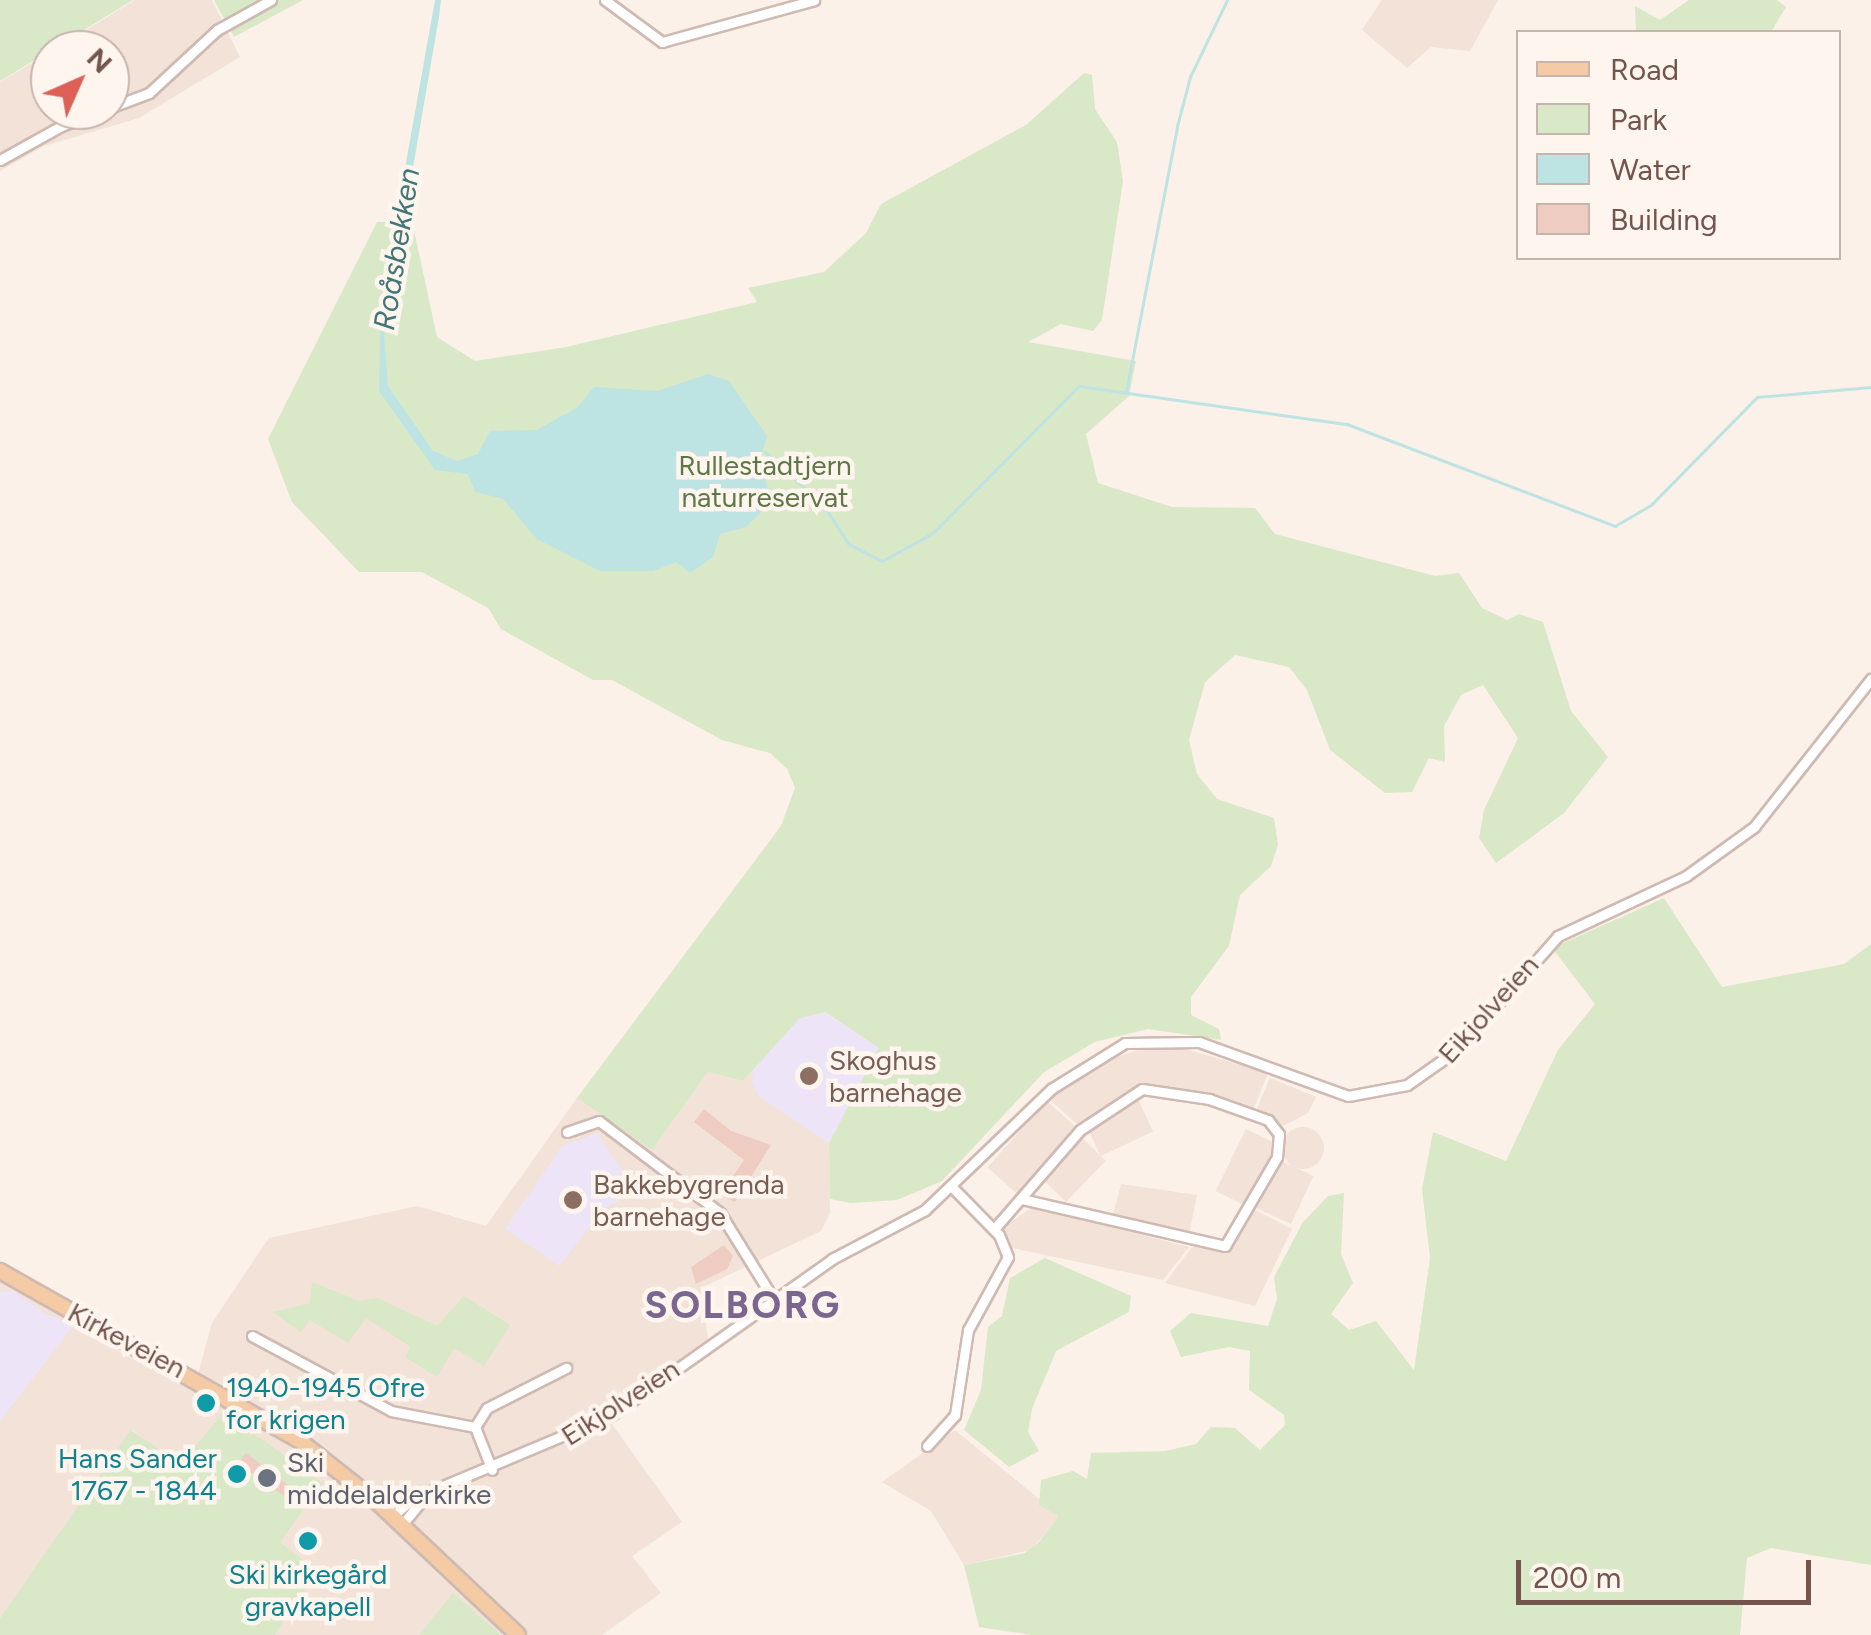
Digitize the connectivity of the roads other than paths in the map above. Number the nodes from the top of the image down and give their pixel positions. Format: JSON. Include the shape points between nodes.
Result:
{"nodes":[{"id":1,"x":271,"y":0,"type":"edge"},
{"id":2,"x":606,"y":0,"type":"edge"},
{"id":3,"x":814,"y":0,"type":"edge"},
{"id":4,"x":0,"y":160,"type":"edge"},
{"id":5,"x":1871,"y":680,"type":"edge"},
{"id":6,"x":567,"y":1132,"type":"dead end"},
{"id":7,"x":952,"y":1188,"type":"junction"},
{"id":8,"x":1022,"y":1199,"type":"junction"},
{"id":9,"x":994,"y":1228,"type":"junction"},
{"id":10,"x":2,"y":1276,"type":"edge"},
{"id":11,"x":776,"y":1302,"type":"junction"},
{"id":12,"x":252,"y":1336,"type":"dead end"},
{"id":13,"x":566,"y":1368,"type":"dead end"},
{"id":14,"x":474,"y":1427,"type":"junction"},
{"id":15,"x":927,"y":1446,"type":"dead end"},
{"id":16,"x":492,"y":1470,"type":"junction"},
{"id":17,"x":399,"y":1521,"type":"junction"},
{"id":18,"x":518,"y":1635,"type":"edge"}],
"edges":[{"from":1,"to":4,"type":"street","via":[[217,30],[149,94],[61,126]]},
{"from":2,"to":3,"type":"street","via":[[662,42]]},
{"from":5,"to":7,"type":"street","name":"Eikjolveien","via":[[1754,827],[1686,876],[1558,936],[1458,1048],[1407,1086],[1348,1096],[1199,1042],[1140,1038],[1050,1089]]},
{"from":6,"to":11,"type":"street","via":[[599,1121],[720,1213]]},
{"from":7,"to":9,"type":"street"},
{"from":7,"to":11,"type":"street","name":"Eikjolveien"},
{"from":8,"to":8,"type":"street","via":[[1080,1130],[1148,1087],[1253,1114],[1280,1134],[1277,1157],[1225,1246]]},
{"from":8,"to":9,"type":"street"},
{"from":9,"to":15,"type":"street","via":[[1007,1261],[968,1330],[954,1415]]},
{"from":10,"to":17,"type":"main road","name":"Kirkeveien","via":[[248,1407]]},
{"from":11,"to":16,"type":"street","name":"Eikjolveien","via":[[580,1435]]},
{"from":12,"to":14,"type":"street","via":[[391,1411]]},
{"from":13,"to":14,"type":"street","via":[[487,1408]]},
{"from":14,"to":16,"type":"street"},
{"from":16,"to":17,"type":"street","name":"Eikjolveien","via":[[426,1495]]},
{"from":17,"to":18,"type":"main road","name":"Kirkeveien"}]}
